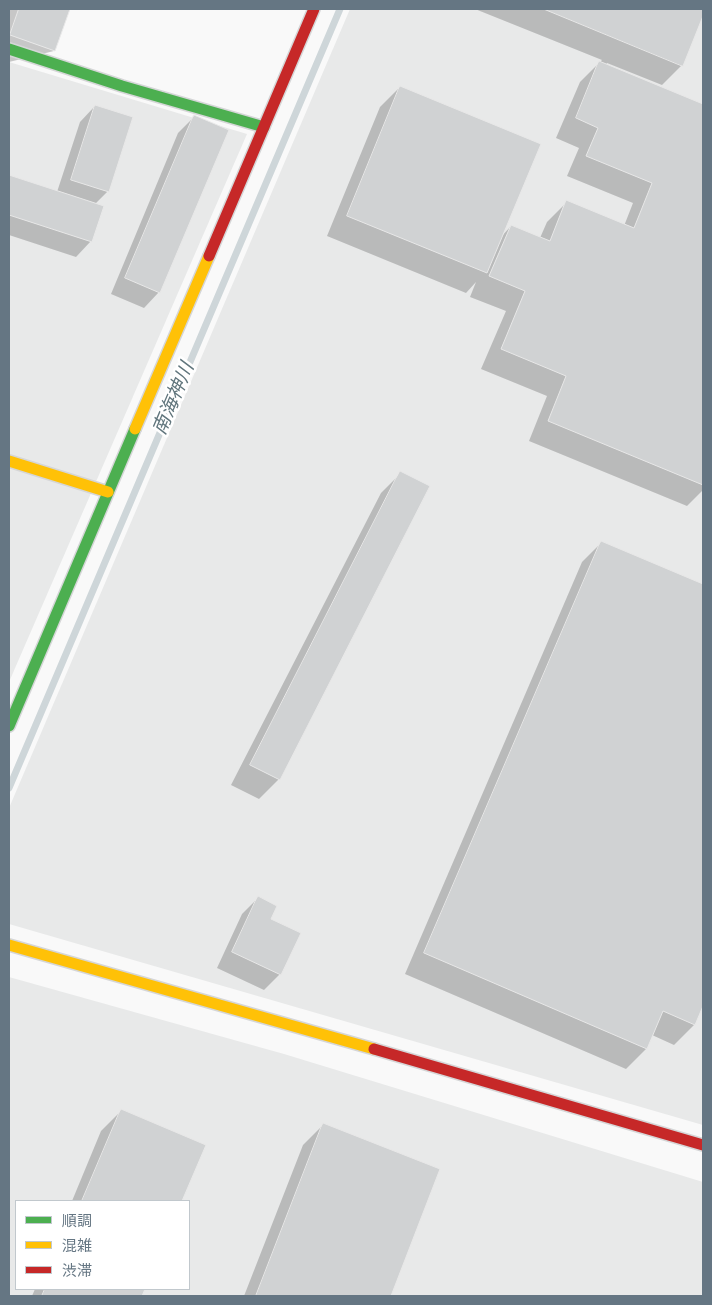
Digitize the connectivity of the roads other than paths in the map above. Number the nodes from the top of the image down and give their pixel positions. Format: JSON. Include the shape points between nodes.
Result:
{"nodes":[{"id":1,"x":314,"y":9,"type":"edge"},
{"id":2,"x":9,"y":49,"type":"edge"},
{"id":3,"x":264,"y":127,"type":"junction"},
{"id":4,"x":9,"y":461,"type":"edge"},
{"id":5,"x":108,"y":492,"type":"junction"},
{"id":6,"x":9,"y":726,"type":"edge"},
{"id":7,"x":9,"y":945,"type":"edge"},
{"id":8,"x":703,"y":1145,"type":"edge"}],
"edges":[{"from":1,"to":3,"type":"street"},
{"from":2,"to":3,"type":"street"},
{"from":3,"to":5,"type":"street"},
{"from":4,"to":5,"type":"street"},
{"from":5,"to":6,"type":"street"},
{"from":7,"to":8,"type":"street"}]}
